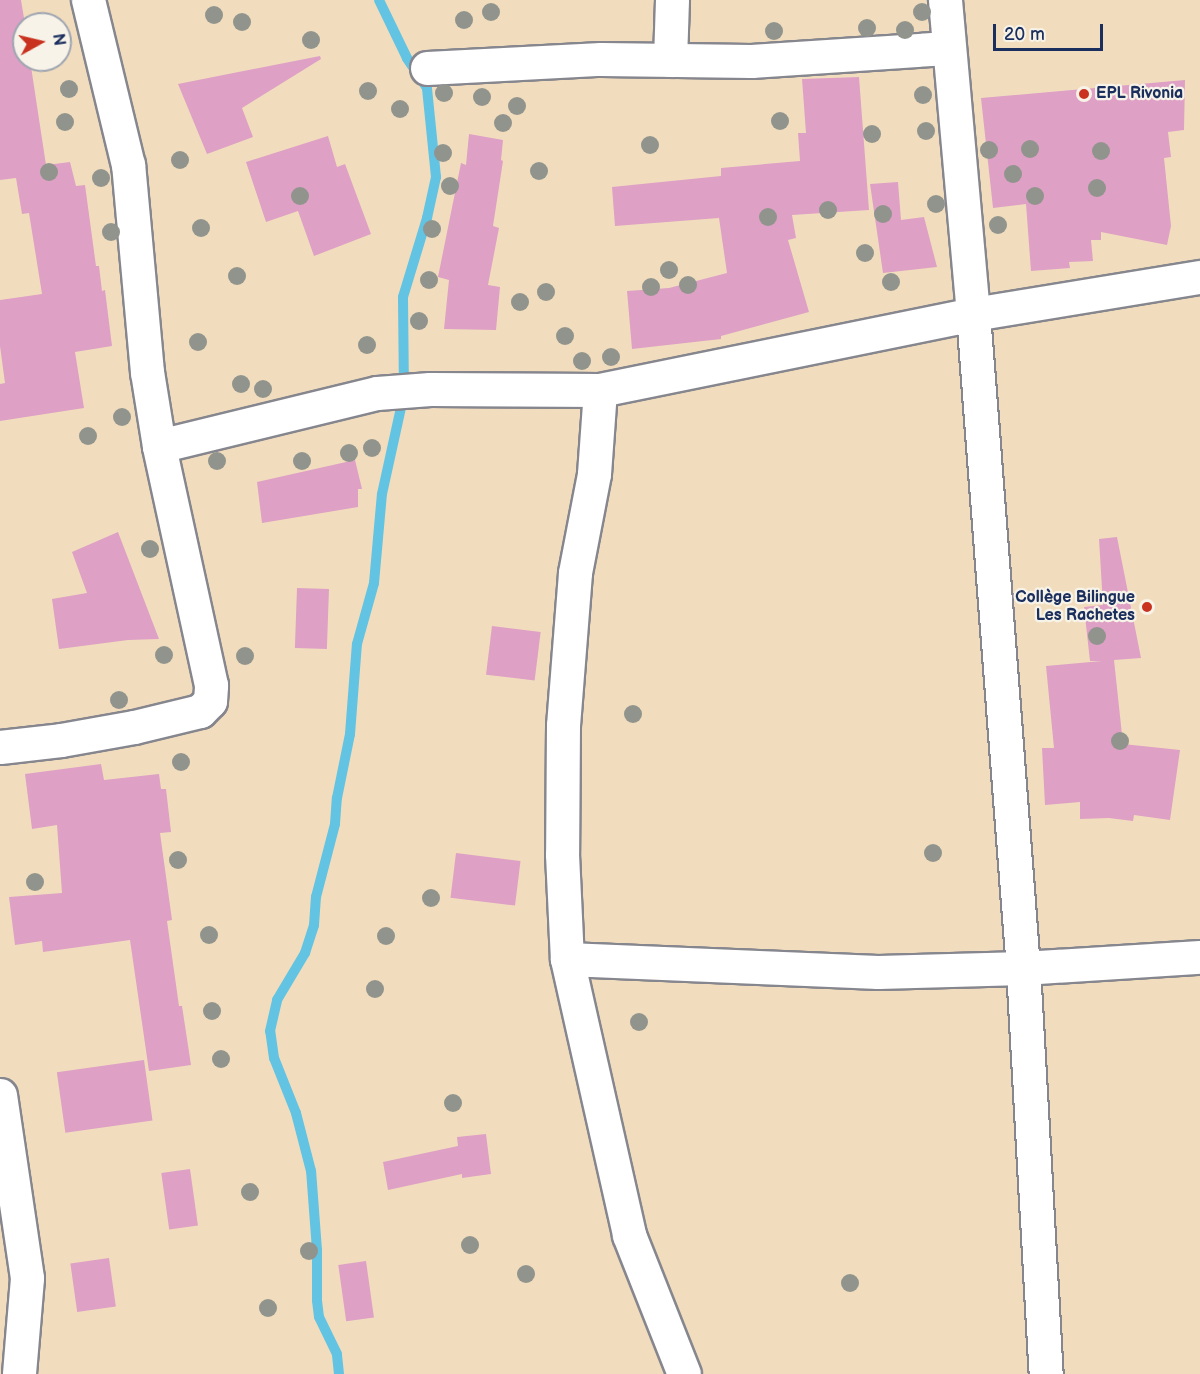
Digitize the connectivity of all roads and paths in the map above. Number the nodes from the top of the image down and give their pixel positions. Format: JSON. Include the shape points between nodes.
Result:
{"nodes":[{"id":1,"x":88,"y":0,"type":"edge"},
{"id":2,"x":672,"y":0,"type":"edge"},
{"id":3,"x":945,"y":0,"type":"edge"},
{"id":4,"x":948,"y":48,"type":"junction"},
{"id":5,"x":670,"y":60,"type":"junction"},
{"id":6,"x":427,"y":68,"type":"dead end"},
{"id":7,"x":1200,"y":277,"type":"edge"},
{"id":8,"x":973,"y":314,"type":"junction"},
{"id":9,"x":600,"y":390,"type":"junction"},
{"id":10,"x":159,"y":446,"type":"junction"},
{"id":11,"x":0,"y":747,"type":"edge"},
{"id":12,"x":1200,"y":957,"type":"edge"},
{"id":13,"x":567,"y":959,"type":"junction"},
{"id":14,"x":1023,"y":968,"type":"junction"},
{"id":15,"x":0,"y":1095,"type":"edge"},
{"id":16,"x":19,"y":1374,"type":"edge"},
{"id":17,"x":684,"y":1374,"type":"edge"},
{"id":18,"x":1046,"y":1374,"type":"edge"}],
"edges":[{"from":1,"to":10,"type":"street","via":[[128,165],[147,372]]},
{"from":2,"to":5,"type":"street"},
{"from":3,"to":4,"type":"street"},
{"from":4,"to":5,"type":"street","via":[[751,61]]},
{"from":4,"to":8,"type":"street"},
{"from":5,"to":6,"type":"street","via":[[601,59]]},
{"from":7,"to":8,"type":"street"},
{"from":8,"to":9,"type":"street"},
{"from":8,"to":14,"type":"street"},
{"from":9,"to":10,"type":"street","via":[[430,389],[376,393]]},
{"from":9,"to":13,"type":"street","via":[[594,474],[575,573],[563,725],[562,854]]},
{"from":10,"to":11,"type":"street","via":[[211,685],[210,701],[200,711],[134,727]]},
{"from":12,"to":14,"type":"street"},
{"from":13,"to":14,"type":"street","via":[[878,972]]},
{"from":13,"to":17,"type":"street","via":[[629,1235]]},
{"from":14,"to":18,"type":"street"},
{"from":15,"to":16,"type":"street","via":[[27,1278]]}]}
